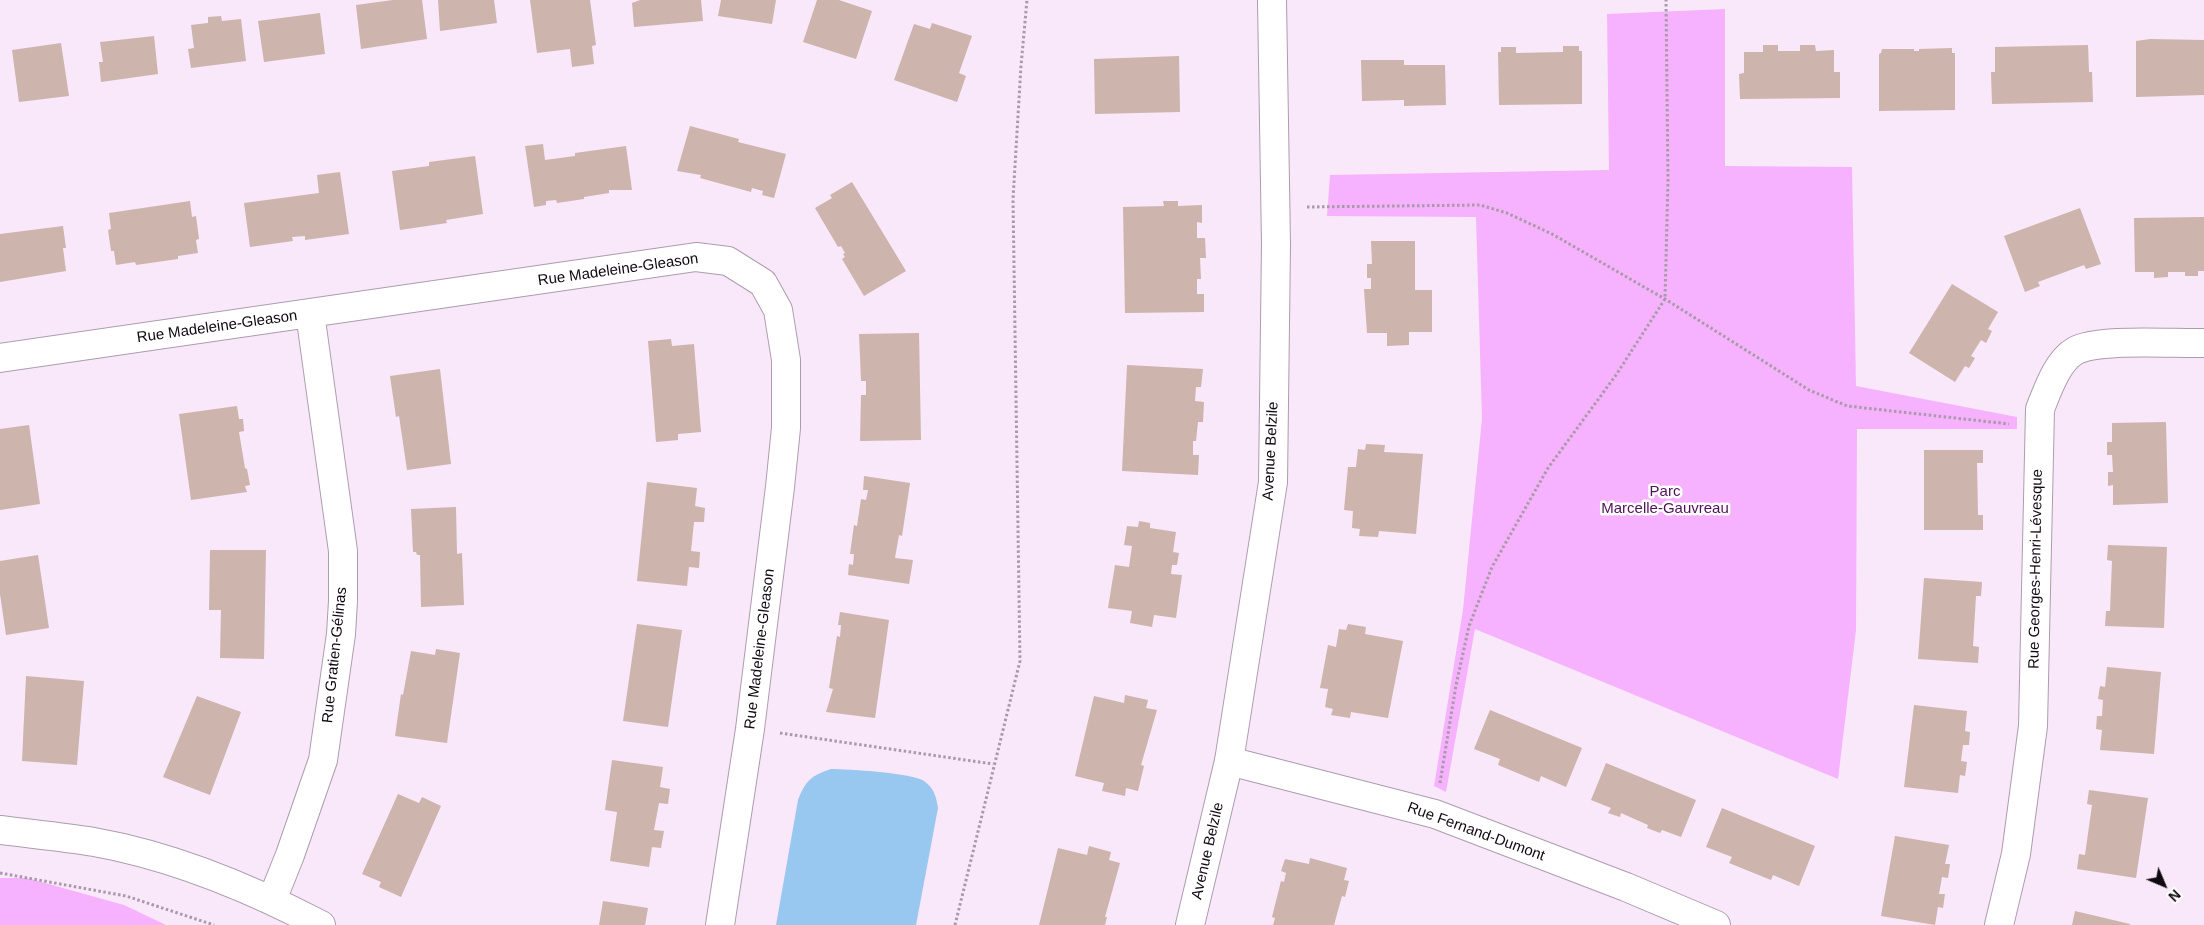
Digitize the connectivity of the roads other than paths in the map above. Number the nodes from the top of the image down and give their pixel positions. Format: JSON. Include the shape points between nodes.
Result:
{"nodes":[{"id":1,"x":1272,"y":0,"type":"edge"},
{"id":2,"x":310,"y":313,"type":"junction"},
{"id":3,"x":2204,"y":343,"type":"edge"},
{"id":4,"x":0,"y":358,"type":"edge"},
{"id":5,"x":1229,"y":761,"type":"junction"},
{"id":6,"x":0,"y":830,"type":"edge"},
{"id":7,"x":272,"y":900,"type":"junction"},
{"id":8,"x":321,"y":925,"type":"edge"},
{"id":9,"x":720,"y":925,"type":"edge"},
{"id":10,"x":1190,"y":925,"type":"edge"},
{"id":11,"x":1716,"y":925,"type":"edge"},
{"id":12,"x":1999,"y":925,"type":"edge"}],
"edges":[{"from":1,"to":5,"type":"street","name":"Avenue Belzile","via":[[1275,208],[1273,482]]},
{"from":2,"to":4,"type":"street","name":"Rue Madeleine-Gleason"},
{"from":2,"to":7,"type":"street","name":"Rue Gratien-Gélinas","via":[[343,551],[341,634],[323,760]]},
{"from":2,"to":9,"type":"street","name":"Rue Madeleine-Gleason","via":[[696,257],[728,261],[763,283],[778,310],[781,327],[786,360],[786,428],[750,729]]},
{"from":3,"to":12,"type":"street","name":"Rue Georges-Henri-Lévesque","via":[[2095,344],[2074,352],[2054,375],[2040,409],[2033,726],[2016,854]]},
{"from":5,"to":10,"type":"street","name":"Avenue Belzile"},
{"from":5,"to":11,"type":"street","name":"Rue Fernand-Dumont","via":[[1435,814]]},
{"from":6,"to":7,"type":"street","via":[[95,842],[181,864]]},
{"from":7,"to":8,"type":"street"}]}
